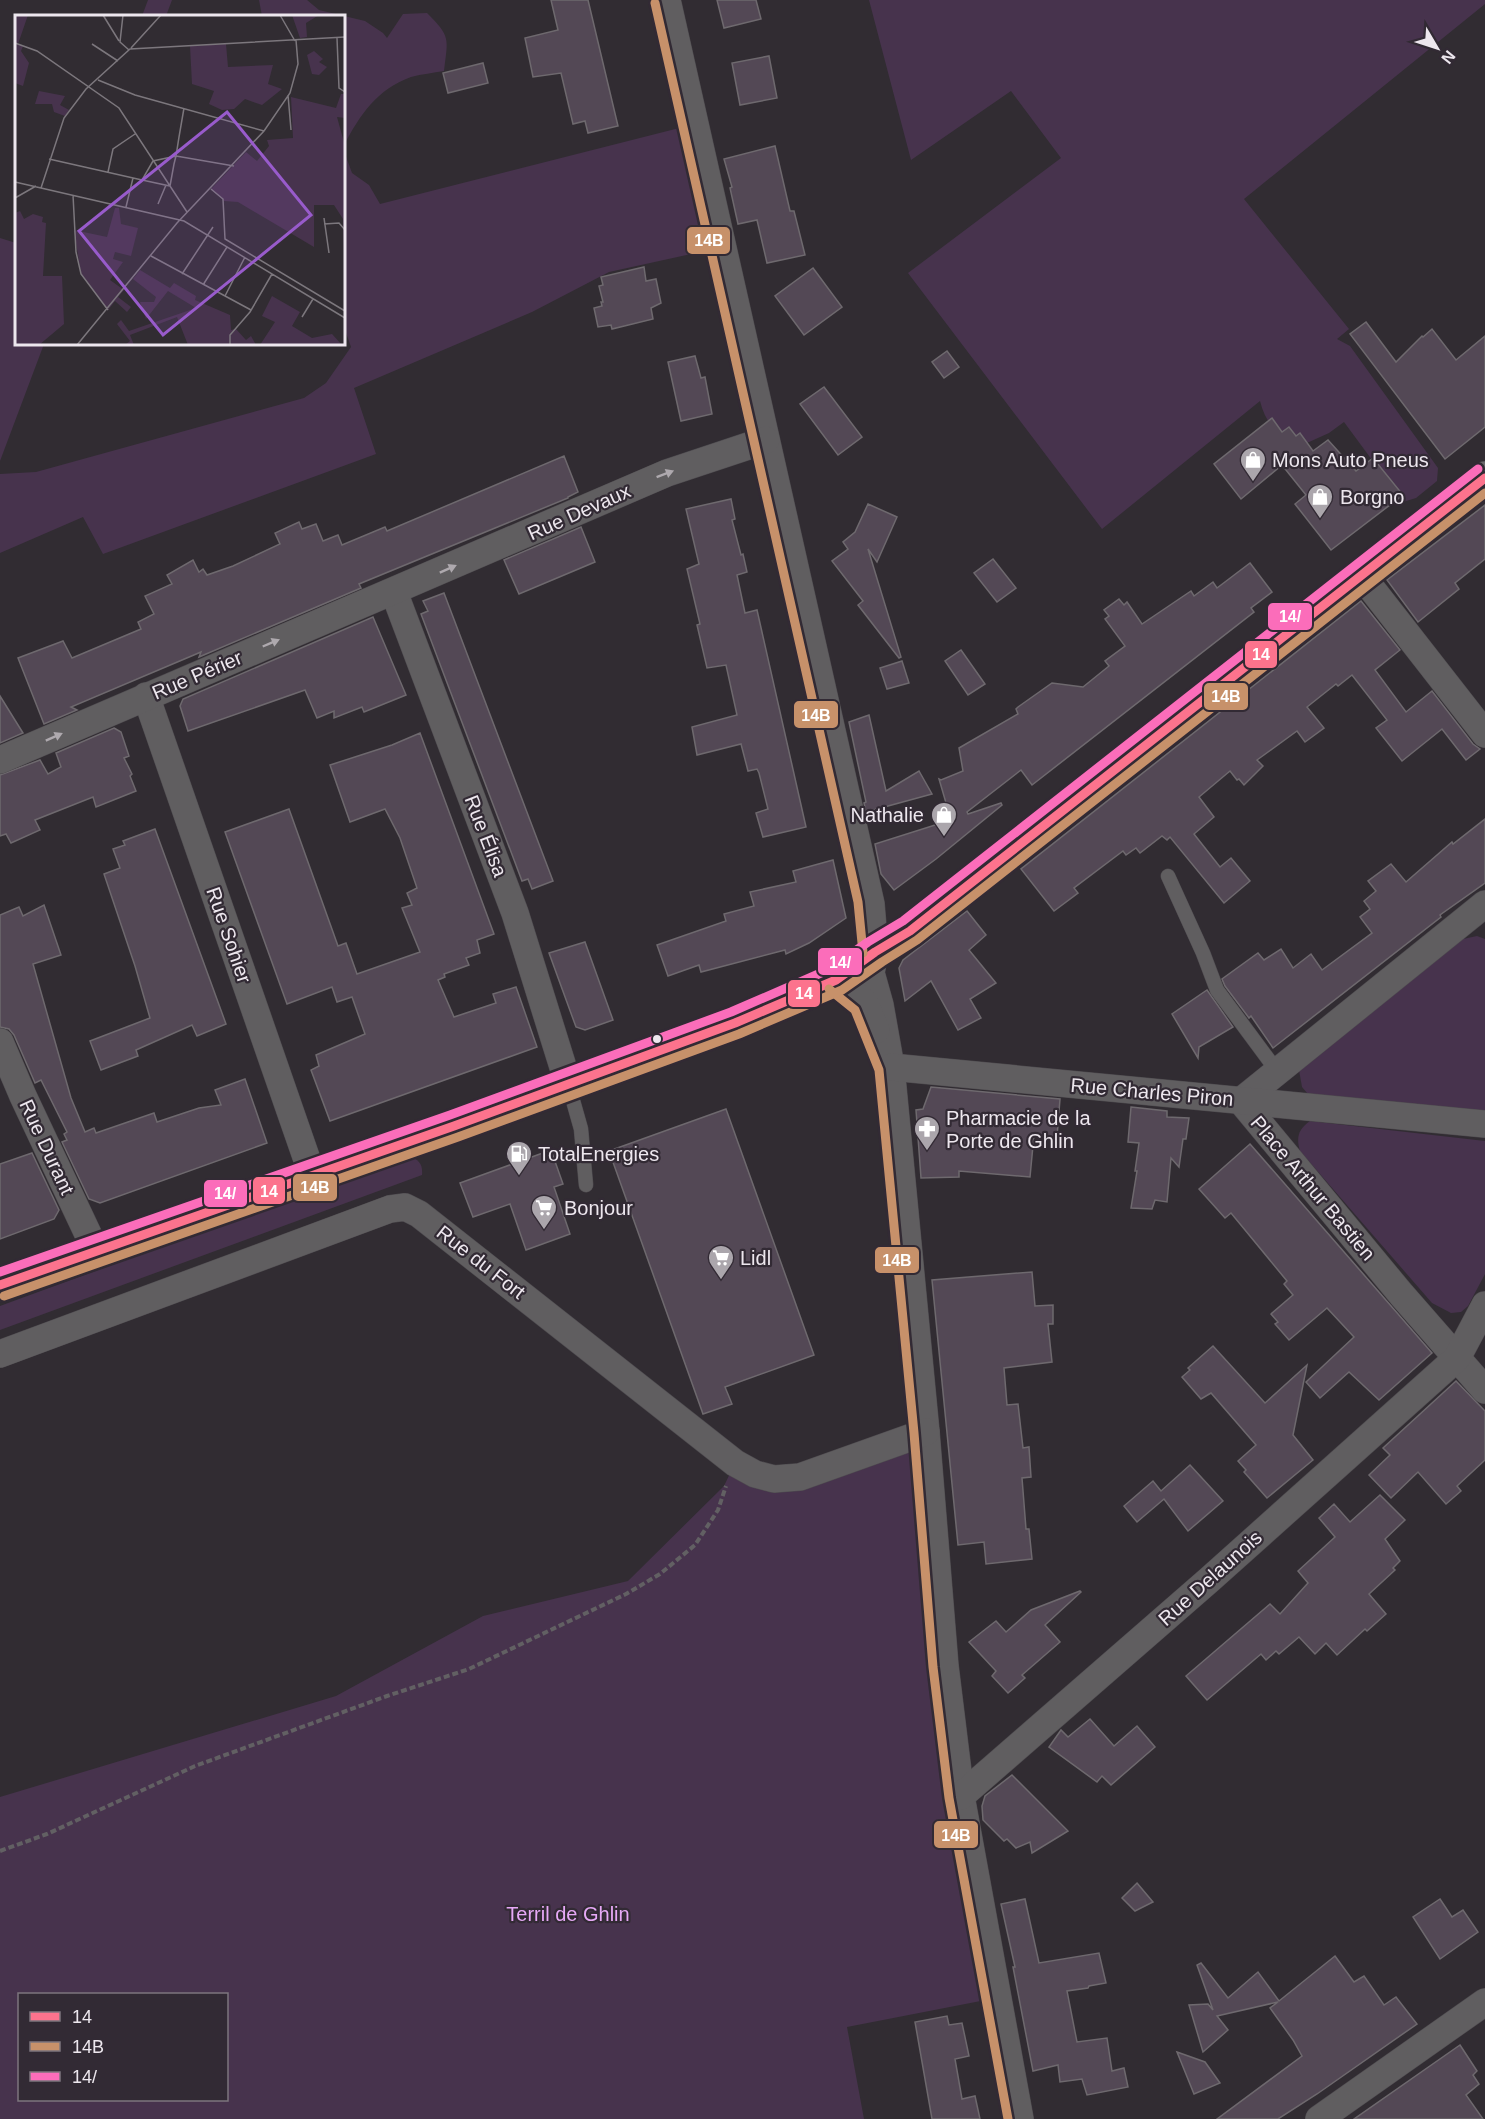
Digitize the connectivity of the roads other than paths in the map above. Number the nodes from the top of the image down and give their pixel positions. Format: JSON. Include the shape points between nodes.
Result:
{"nodes":[{"id":1,"x":667,"y":0,"type":"edge"},
{"id":2,"x":766,"y":440,"type":"junction"},
{"id":3,"x":1485,"y":478,"type":"edge"},
{"id":4,"x":1361,"y":575,"type":"junction"},
{"id":5,"x":394,"y":592,"type":"junction"},
{"id":6,"x":146,"y":696,"type":"junction"},
{"id":7,"x":1485,"y":734,"type":"edge"},
{"id":8,"x":0,"y":760,"type":"edge"},
{"id":9,"x":1168,"y":876,"type":"dead end"},
{"id":10,"x":1485,"y":904,"type":"edge"},
{"id":11,"x":875,"y":952,"type":"junction"},
{"id":12,"x":836,"y":980,"type":"junction"},
{"id":13,"x":0,"y":1042,"type":"edge"},
{"id":14,"x":891,"y":1067,"type":"junction"},
{"id":15,"x":1276,"y":1071,"type":"junction"},
{"id":16,"x":568,"y":1083,"type":"junction"},
{"id":17,"x":1241,"y":1101,"type":"junction"},
{"id":18,"x":1485,"y":1124,"type":"edge"},
{"id":19,"x":312,"y":1174,"type":"junction"},
{"id":20,"x":586,"y":1185,"type":"dead end"},
{"id":21,"x":96,"y":1251,"type":"junction"},
{"id":22,"x":0,"y":1285,"type":"edge"},
{"id":23,"x":1485,"y":1305,"type":"edge"},
{"id":24,"x":0,"y":1353,"type":"edge"},
{"id":25,"x":1457,"y":1358,"type":"junction"},
{"id":26,"x":1485,"y":1390,"type":"edge"},
{"id":27,"x":926,"y":1432,"type":"junction"},
{"id":28,"x":960,"y":1796,"type":"junction"},
{"id":29,"x":1485,"y":2002,"type":"edge"},
{"id":30,"x":1020,"y":2119,"type":"edge"},
{"id":31,"x":1319,"y":2119,"type":"edge"}],
"edges":[{"from":1,"to":2,"type":"street"},
{"from":5,"to":2,"type":"street","name":"Rue Devaux","one_way":true,"via":[[667,473]]},
{"from":2,"to":11,"type":"street","via":[[870,900]]},
{"from":3,"to":4,"type":"main road"},
{"from":4,"to":7,"type":"street"},
{"from":4,"to":11,"type":"main road","via":[[910,931]]},
{"from":6,"to":5,"type":"street","name":"Rue Périer","one_way":true},
{"from":5,"to":16,"type":"street","name":"Rue Élisa","via":[[515,913]]},
{"from":8,"to":6,"type":"street","name":"Rue Périer","one_way":true},
{"from":6,"to":19,"type":"street","name":"Rue Sohier"},
{"from":9,"to":15,"type":"lane","via":[[1217,990]]},
{"from":10,"to":15,"type":"street","name":"Place Arthur Bastien"},
{"from":11,"to":12,"type":"main road"},
{"from":11,"to":14,"type":"street","via":[[871,973]]},
{"from":12,"to":14,"type":"street","via":[[865,1003]]},
{"from":12,"to":16,"type":"main road","via":[[735,1023]]},
{"from":13,"to":21,"type":"street","name":"Rue Durant"},
{"from":14,"to":17,"type":"street","name":"Rue Charles Piron"},
{"from":14,"to":27,"type":"street"},
{"from":15,"to":17,"type":"street","name":"Place Arthur Bastien"},
{"from":16,"to":19,"type":"main road"},
{"from":16,"to":20,"type":"lane","via":[[581,1129]]},
{"from":17,"to":18,"type":"street","name":"Rue Charles Piron"},
{"from":17,"to":25,"type":"street","name":"Place Arthur Bastien"},
{"from":19,"to":21,"type":"main road"},
{"from":21,"to":22,"type":"main road"},
{"from":23,"to":25,"type":"street"},
{"from":24,"to":27,"type":"street","name":"Rue du Fort","via":[[390,1209],[405,1207],[419,1214],[735,1463],[755,1474],[774,1479],[800,1477]]},
{"from":25,"to":26,"type":"street","name":"Place Arthur Bastien"},
{"from":25,"to":28,"type":"street","name":"Rue Delaunois"},
{"from":27,"to":28,"type":"street"},
{"from":28,"to":30,"type":"street"},
{"from":29,"to":31,"type":"street"}]}
